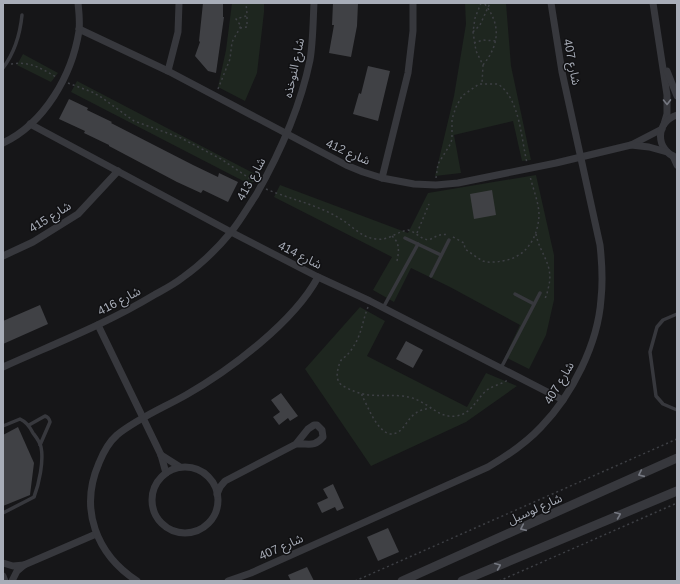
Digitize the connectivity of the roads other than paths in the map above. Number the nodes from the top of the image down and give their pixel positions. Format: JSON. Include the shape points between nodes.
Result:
{"nodes":[{"id":1,"x":78,"y":3,"type":"edge"},
{"id":2,"x":179,"y":3,"type":"edge"},
{"id":3,"x":314,"y":3,"type":"edge"},
{"id":4,"x":413,"y":3,"type":"edge"},
{"id":5,"x":551,"y":3,"type":"edge"},
{"id":6,"x":653,"y":3,"type":"edge"},
{"id":7,"x":22,"y":15,"type":"dead end"},
{"id":8,"x":79,"y":29,"type":"junction"},
{"id":9,"x":660,"y":51,"type":"junction"},
{"id":10,"x":4,"y":67,"type":"edge"},
{"id":11,"x":168,"y":71,"type":"junction"},
{"id":12,"x":677,"y":96,"type":"edge"},
{"id":13,"x":677,"y":115,"type":"edge"},
{"id":14,"x":30,"y":124,"type":"junction"},
{"id":15,"x":663,"y":127,"type":"junction"},
{"id":16,"x":286,"y":134,"type":"junction"},
{"id":17,"x":3,"y":143,"type":"edge"},
{"id":18,"x":631,"y":145,"type":"junction"},
{"id":19,"x":672,"y":155,"type":"edge"},
{"id":20,"x":582,"y":157,"type":"junction"},
{"id":21,"x":677,"y":165,"type":"edge"},
{"id":22,"x":118,"y":171,"type":"junction"},
{"id":23,"x":382,"y":178,"type":"junction"},
{"id":24,"x":231,"y":232,"type":"junction"},
{"id":25,"x":405,"y":238,"type":"dead end"},
{"id":26,"x":449,"y":240,"type":"dead end"},
{"id":27,"x":418,"y":244,"type":"junction"},
{"id":28,"x":441,"y":255,"type":"junction"},
{"id":29,"x":3,"y":256,"type":"edge"},
{"id":30,"x":318,"y":276,"type":"junction"},
{"id":31,"x":431,"y":276,"type":"dead end"},
{"id":32,"x":540,"y":293,"type":"dead end"},
{"id":33,"x":515,"y":294,"type":"dead end"},
{"id":34,"x":534,"y":304,"type":"junction"},
{"id":35,"x":383,"y":308,"type":"junction"},
{"id":36,"x":677,"y":314,"type":"edge"},
{"id":37,"x":98,"y":325,"type":"junction"},
{"id":38,"x":3,"y":367,"type":"edge"},
{"id":39,"x":501,"y":368,"type":"junction"},
{"id":40,"x":563,"y":400,"type":"junction"},
{"id":41,"x":677,"y":410,"type":"edge"},
{"id":42,"x":143,"y":417,"type":"junction"},
{"id":43,"x":29,"y":425,"type":"junction"},
{"id":44,"x":3,"y":426,"type":"edge"},
{"id":45,"x":296,"y":444,"type":"dead end"},
{"id":46,"x":40,"y":445,"type":"junction"},
{"id":47,"x":161,"y":455,"type":"junction"},
{"id":48,"x":677,"y":458,"type":"edge"},
{"id":49,"x":180,"y":467,"type":"junction"},
{"id":50,"x":166,"y":473,"type":"junction"},
{"id":51,"x":207,"y":476,"type":"junction"},
{"id":52,"x":225,"y":481,"type":"junction"},
{"id":53,"x":677,"y":491,"type":"edge"},
{"id":54,"x":217,"y":495,"type":"junction"},
{"id":55,"x":3,"y":513,"type":"edge"},
{"id":56,"x":96,"y":534,"type":"junction"},
{"id":57,"x":3,"y":563,"type":"edge"},
{"id":58,"x":24,"y":565,"type":"junction"},
{"id":59,"x":3,"y":576,"type":"edge"},
{"id":60,"x":5,"y":581,"type":"edge"},
{"id":61,"x":12,"y":581,"type":"edge"},
{"id":62,"x":137,"y":581,"type":"edge"},
{"id":63,"x":228,"y":581,"type":"edge"},
{"id":64,"x":402,"y":581,"type":"edge"},
{"id":65,"x":462,"y":581,"type":"edge"}],
"edges":[{"from":1,"to":8,"type":"street"},
{"from":2,"to":11,"type":"street","via":[[178,32]]},
{"from":3,"to":16,"type":"street","name":"شارع النوخذه","via":[[308,65],[300,99]]},
{"from":4,"to":23,"type":"street","via":[[408,73]]},
{"from":5,"to":20,"type":"street","name":"شارع 407","via":[[562,72]]},
{"from":6,"to":9,"type":"street"},
{"from":7,"to":10,"type":"lane","via":[[17,43]]},
{"from":8,"to":11,"type":"street","name":"شارع 412"},
{"from":8,"to":14,"type":"street","via":[[71,65],[54,97]]},
{"from":9,"to":12,"type":"street"},
{"from":9,"to":15,"type":"street","one_way":true,"via":[[667,95],[667,114]]},
{"from":11,"to":16,"type":"street","name":"شارع 412"},
{"from":13,"to":15,"type":"street","name":"شارع 412","via":[[670,118]]},
{"from":14,"to":17,"type":"street"},
{"from":14,"to":22,"type":"street","name":"شارع 414"},
{"from":15,"to":18,"type":"street","name":"شارع 412"},
{"from":15,"to":19,"type":"street","via":[[660,134],[661,144]]},
{"from":16,"to":23,"type":"street","name":"شارع 412","via":[[346,165]]},
{"from":16,"to":24,"type":"street","name":"شارع 413","via":[[261,186]]},
{"from":18,"to":19,"type":"street","name":"شارع 412","via":[[649,147]]},
{"from":18,"to":20,"type":"street","name":"شارع 412"},
{"from":19,"to":21,"type":"street"},
{"from":20,"to":23,"type":"street","name":"شارع 412","via":[[458,183],[414,184]]},
{"from":20,"to":40,"type":"street","name":"شارع 407","via":[[600,244],[601,301],[589,351]]},
{"from":22,"to":24,"type":"street","name":"شارع 414"},
{"from":22,"to":29,"type":"street","name":"شارع 415","via":[[78,214],[33,242]]},
{"from":24,"to":30,"type":"street","name":"شارع 414"},
{"from":24,"to":37,"type":"street","name":"شارع 416","via":[[182,279]]},
{"from":25,"to":27,"type":"lane"},
{"from":26,"to":28,"type":"lane"},
{"from":27,"to":28,"type":"lane"},
{"from":27,"to":35,"type":"lane"},
{"from":28,"to":31,"type":"lane"},
{"from":30,"to":35,"type":"street","name":"شارع 414"},
{"from":30,"to":42,"type":"street","via":[[300,303],[255,347],[209,381]]},
{"from":32,"to":34,"type":"lane"},
{"from":33,"to":34,"type":"lane"},
{"from":34,"to":39,"type":"lane"},
{"from":35,"to":39,"type":"street","name":"شارع 414"},
{"from":36,"to":41,"type":"lane","via":[[663,320],[657,328],[650,352],[656,396],[663,404]]},
{"from":37,"to":38,"type":"street","name":"شارع 416"},
{"from":37,"to":42,"type":"street"},
{"from":39,"to":40,"type":"street","name":"شارع 414"},
{"from":40,"to":63,"type":"street","name":"شارع 407","via":[[541,428],[488,467]]},
{"from":42,"to":47,"type":"street"},
{"from":42,"to":56,"type":"street","via":[[117,435],[96,469],[90,501]]},
{"from":43,"to":44,"type":"lane","via":[[20,420]]},
{"from":43,"to":46,"type":"lane"},
{"from":43,"to":46,"type":"lane","via":[[45,416],[50,419]]},
{"from":45,"to":52,"type":"street"},
{"from":46,"to":55,"type":"lane","via":[[40,478],[34,497]]},
{"from":47,"to":49,"type":"street"},
{"from":47,"to":50,"type":"street"},
{"from":48,"to":64,"type":"street","name":"شارع لوسيل","one_way":true},
{"from":49,"to":50,"type":"street"},
{"from":49,"to":51,"type":"street","via":[[195,468]]},
{"from":50,"to":54,"type":"street","via":[[155,486],[152,503],[158,519],[166,528],[189,533],[205,526],[215,512]]},
{"from":51,"to":52,"type":"street"},
{"from":51,"to":54,"type":"street","via":[[212,481]]},
{"from":52,"to":54,"type":"street"},
{"from":65,"to":53,"type":"street","one_way":true},
{"from":56,"to":58,"type":"street"},
{"from":56,"to":62,"type":"street","via":[[116,564]]},
{"from":57,"to":58,"type":"street","via":[[13,566]]},
{"from":58,"to":61,"type":"street"},
{"from":59,"to":60,"type":"street"}]}
